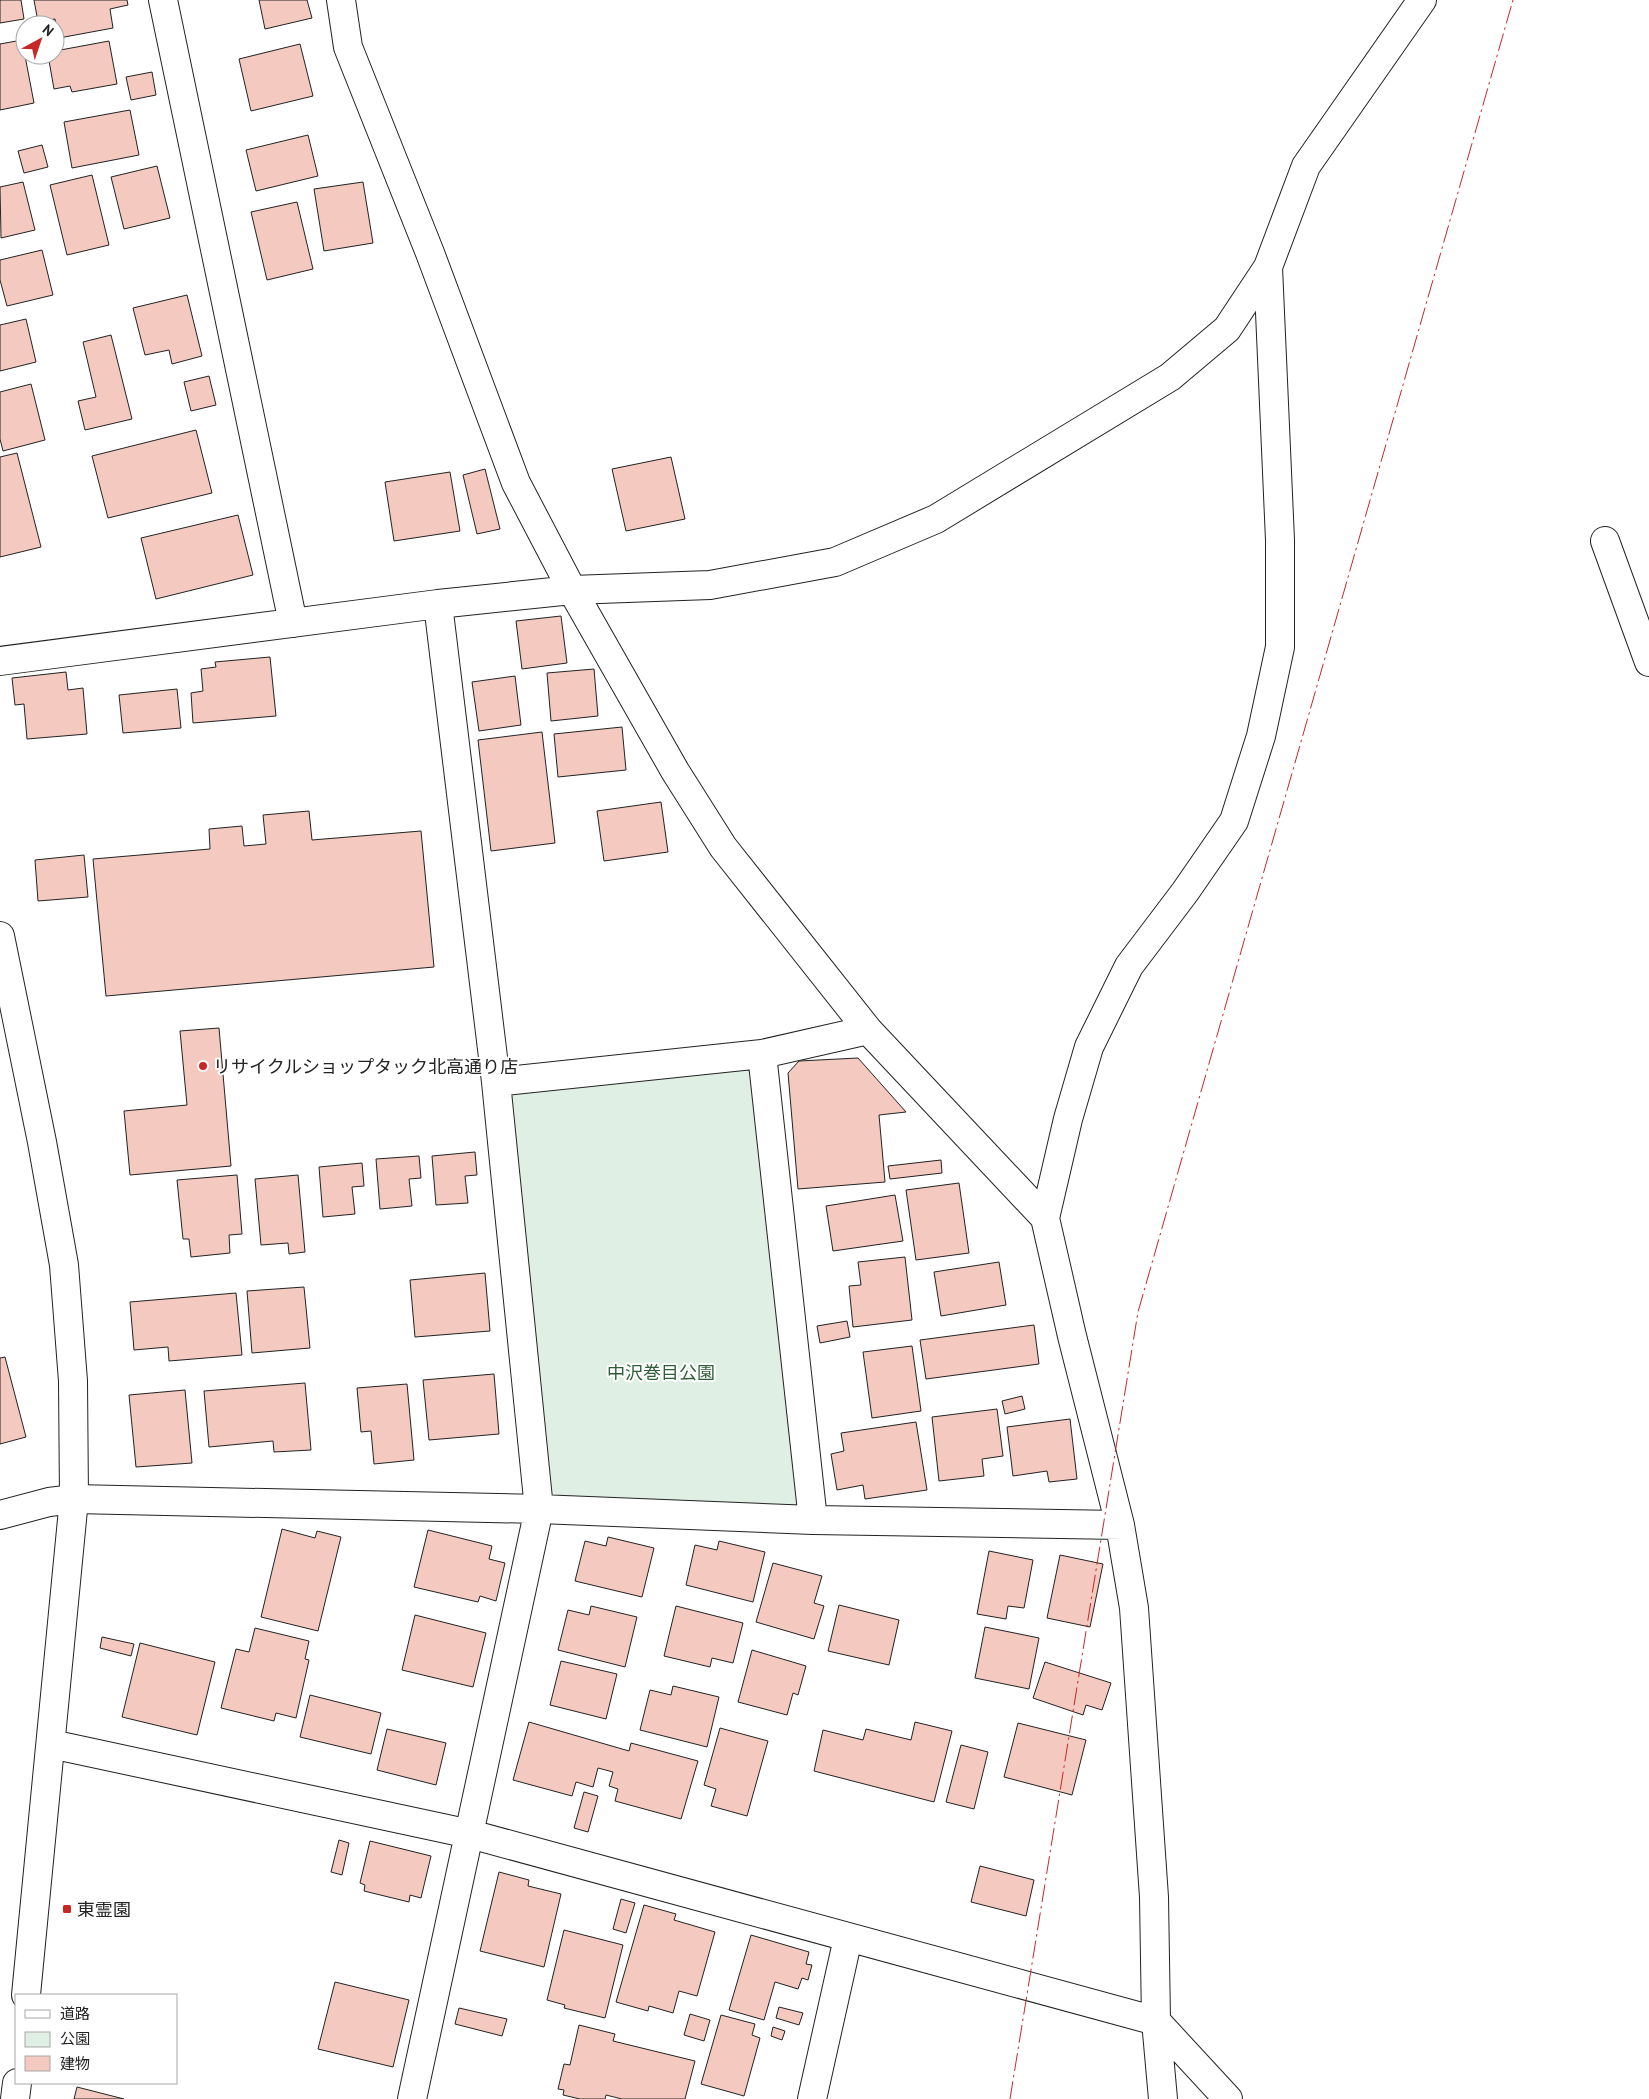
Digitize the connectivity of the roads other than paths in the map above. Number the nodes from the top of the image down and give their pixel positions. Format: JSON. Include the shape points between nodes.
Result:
{"nodes":[{"id":1,"x":162,"y":0,"type":"edge"},
{"id":2,"x":341,"y":0,"type":"edge"},
{"id":3,"x":1422,"y":0,"type":"edge"},
{"id":4,"x":1268,"y":267,"type":"junction"},
{"id":5,"x":1605,"y":541,"type":"dead end"},
{"id":6,"x":572,"y":590,"type":"junction"},
{"id":7,"x":438,"y":604,"type":"junction"},
{"id":8,"x":293,"y":623,"type":"junction"},
{"id":9,"x":0,"y":661,"type":"edge"},
{"id":10,"x":1649,"y":662,"type":"edge"},
{"id":11,"x":0,"y":936,"type":"edge"},
{"id":12,"x":868,"y":1030,"type":"junction"},
{"id":13,"x":762,"y":1054,"type":"junction"},
{"id":14,"x":496,"y":1082,"type":"junction"},
{"id":15,"x":1045,"y":1218,"type":"junction"},
{"id":16,"x":74,"y":1500,"type":"junction"},
{"id":17,"x":539,"y":1509,"type":"junction"},
{"id":18,"x":0,"y":1515,"type":"edge"},
{"id":19,"x":813,"y":1520,"type":"junction"},
{"id":20,"x":1120,"y":1526,"type":"junction"},
{"id":21,"x":51,"y":1744,"type":"junction"},
{"id":22,"x":470,"y":1834,"type":"junction"},
{"id":23,"x":848,"y":1938,"type":"junction"},
{"id":24,"x":26,"y":1994,"type":"edge"},
{"id":25,"x":1156,"y":2020,"type":"junction"},
{"id":26,"x":17,"y":2084,"type":"edge"},
{"id":27,"x":15,"y":2099,"type":"edge"},
{"id":28,"x":412,"y":2099,"type":"edge"},
{"id":29,"x":812,"y":2099,"type":"edge"},
{"id":30,"x":1163,"y":2099,"type":"edge"},
{"id":31,"x":1228,"y":2099,"type":"edge"}],
"edges":[{"from":1,"to":8,"type":"street"},
{"from":2,"to":6,"type":"street","via":[[348,46],[516,483]]},
{"from":3,"to":4,"type":"street","via":[[1306,166]]},
{"from":4,"to":6,"type":"street","via":[[1227,329],[1170,376],[936,519],[835,562],[710,585]]},
{"from":4,"to":15,"type":"street","via":[[1280,540],[1280,646],[1261,736],[1234,820],[1185,892],[1128,966],[1089,1047]]},
{"from":5,"to":10,"type":"street"},
{"from":6,"to":7,"type":"street"},
{"from":6,"to":12,"type":"street","via":[[675,771],[723,847]]},
{"from":7,"to":8,"type":"street"},
{"from":7,"to":14,"type":"street"},
{"from":8,"to":9,"type":"street"},
{"from":11,"to":16,"type":"street","via":[[64,1265],[73,1381]]},
{"from":12,"to":13,"type":"street"},
{"from":12,"to":15,"type":"street"},
{"from":13,"to":14,"type":"street"},
{"from":13,"to":19,"type":"street"},
{"from":14,"to":17,"type":"street"},
{"from":15,"to":20,"type":"street"},
{"from":16,"to":17,"type":"street"},
{"from":16,"to":18,"type":"street","via":[[49,1502]]},
{"from":16,"to":21,"type":"street"},
{"from":17,"to":19,"type":"street"},
{"from":17,"to":22,"type":"street"},
{"from":19,"to":20,"type":"street"},
{"from":20,"to":25,"type":"street","via":[[1135,1618],[1154,1897]]},
{"from":21,"to":22,"type":"street"},
{"from":21,"to":24,"type":"street"},
{"from":22,"to":23,"type":"street"},
{"from":22,"to":28,"type":"street"},
{"from":23,"to":25,"type":"street"},
{"from":23,"to":29,"type":"street"},
{"from":25,"to":30,"type":"street"},
{"from":25,"to":31,"type":"street"},
{"from":26,"to":27,"type":"street"}]}
